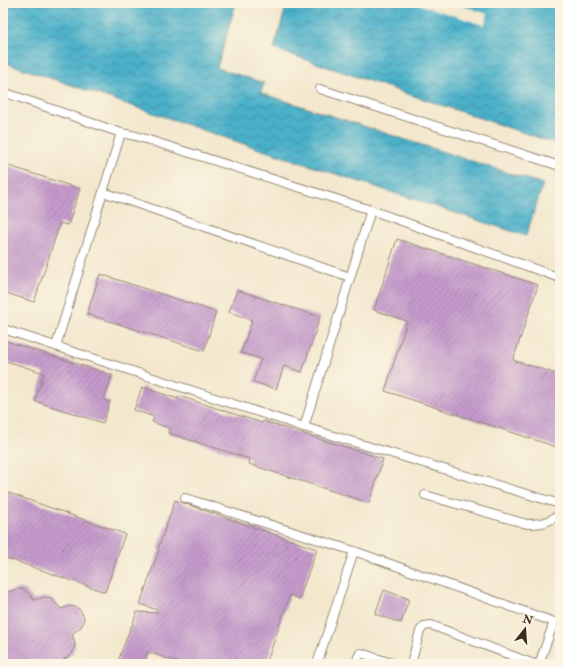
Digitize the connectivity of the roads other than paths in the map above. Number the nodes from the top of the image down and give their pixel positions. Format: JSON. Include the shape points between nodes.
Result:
{"nodes":[{"id":1,"x":320,"y":89,"type":"dead end"},
{"id":2,"x":3,"y":92,"type":"edge"},
{"id":3,"x":121,"y":133,"type":"junction"},
{"id":4,"x":560,"y":166,"type":"edge"},
{"id":5,"x":104,"y":192,"type":"junction"},
{"id":6,"x":371,"y":210,"type":"junction"},
{"id":7,"x":559,"y":276,"type":"edge"},
{"id":8,"x":350,"y":277,"type":"junction"},
{"id":9,"x":3,"y":329,"type":"edge"},
{"id":10,"x":56,"y":346,"type":"junction"},
{"id":11,"x":304,"y":426,"type":"junction"},
{"id":12,"x":425,"y":495,"type":"dead end"},
{"id":13,"x":185,"y":498,"type":"dead end"},
{"id":14,"x":560,"y":504,"type":"edge"},
{"id":15,"x":560,"y":514,"type":"edge"},
{"id":16,"x":354,"y":551,"type":"junction"},
{"id":17,"x":557,"y":625,"type":"edge"},
{"id":18,"x":317,"y":664,"type":"edge"},
{"id":19,"x":356,"y":664,"type":"edge"},
{"id":20,"x":394,"y":664,"type":"edge"},
{"id":21,"x":412,"y":664,"type":"edge"},
{"id":22,"x":534,"y":664,"type":"edge"},
{"id":23,"x":539,"y":664,"type":"edge"}],
"edges":[{"from":1,"to":4,"type":"lane"},
{"from":2,"to":3,"type":"lane"},
{"from":3,"to":5,"type":"lane"},
{"from":3,"to":6,"type":"lane"},
{"from":5,"to":8,"type":"lane"},
{"from":5,"to":10,"type":"lane"},
{"from":6,"to":7,"type":"lane"},
{"from":6,"to":8,"type":"lane"},
{"from":8,"to":11,"type":"lane"},
{"from":9,"to":10,"type":"lane"},
{"from":10,"to":11,"type":"lane"},
{"from":11,"to":14,"type":"lane"},
{"from":12,"to":15,"type":"lane","via":[[527,524],[550,522]]},
{"from":13,"to":16,"type":"lane"},
{"from":16,"to":17,"type":"lane"},
{"from":16,"to":18,"type":"lane"},
{"from":17,"to":23,"type":"lane"},
{"from":19,"to":20,"type":"lane","via":[[360,653]]},
{"from":21,"to":22,"type":"lane","via":[[420,631],[424,626],[430,625]]}]}
